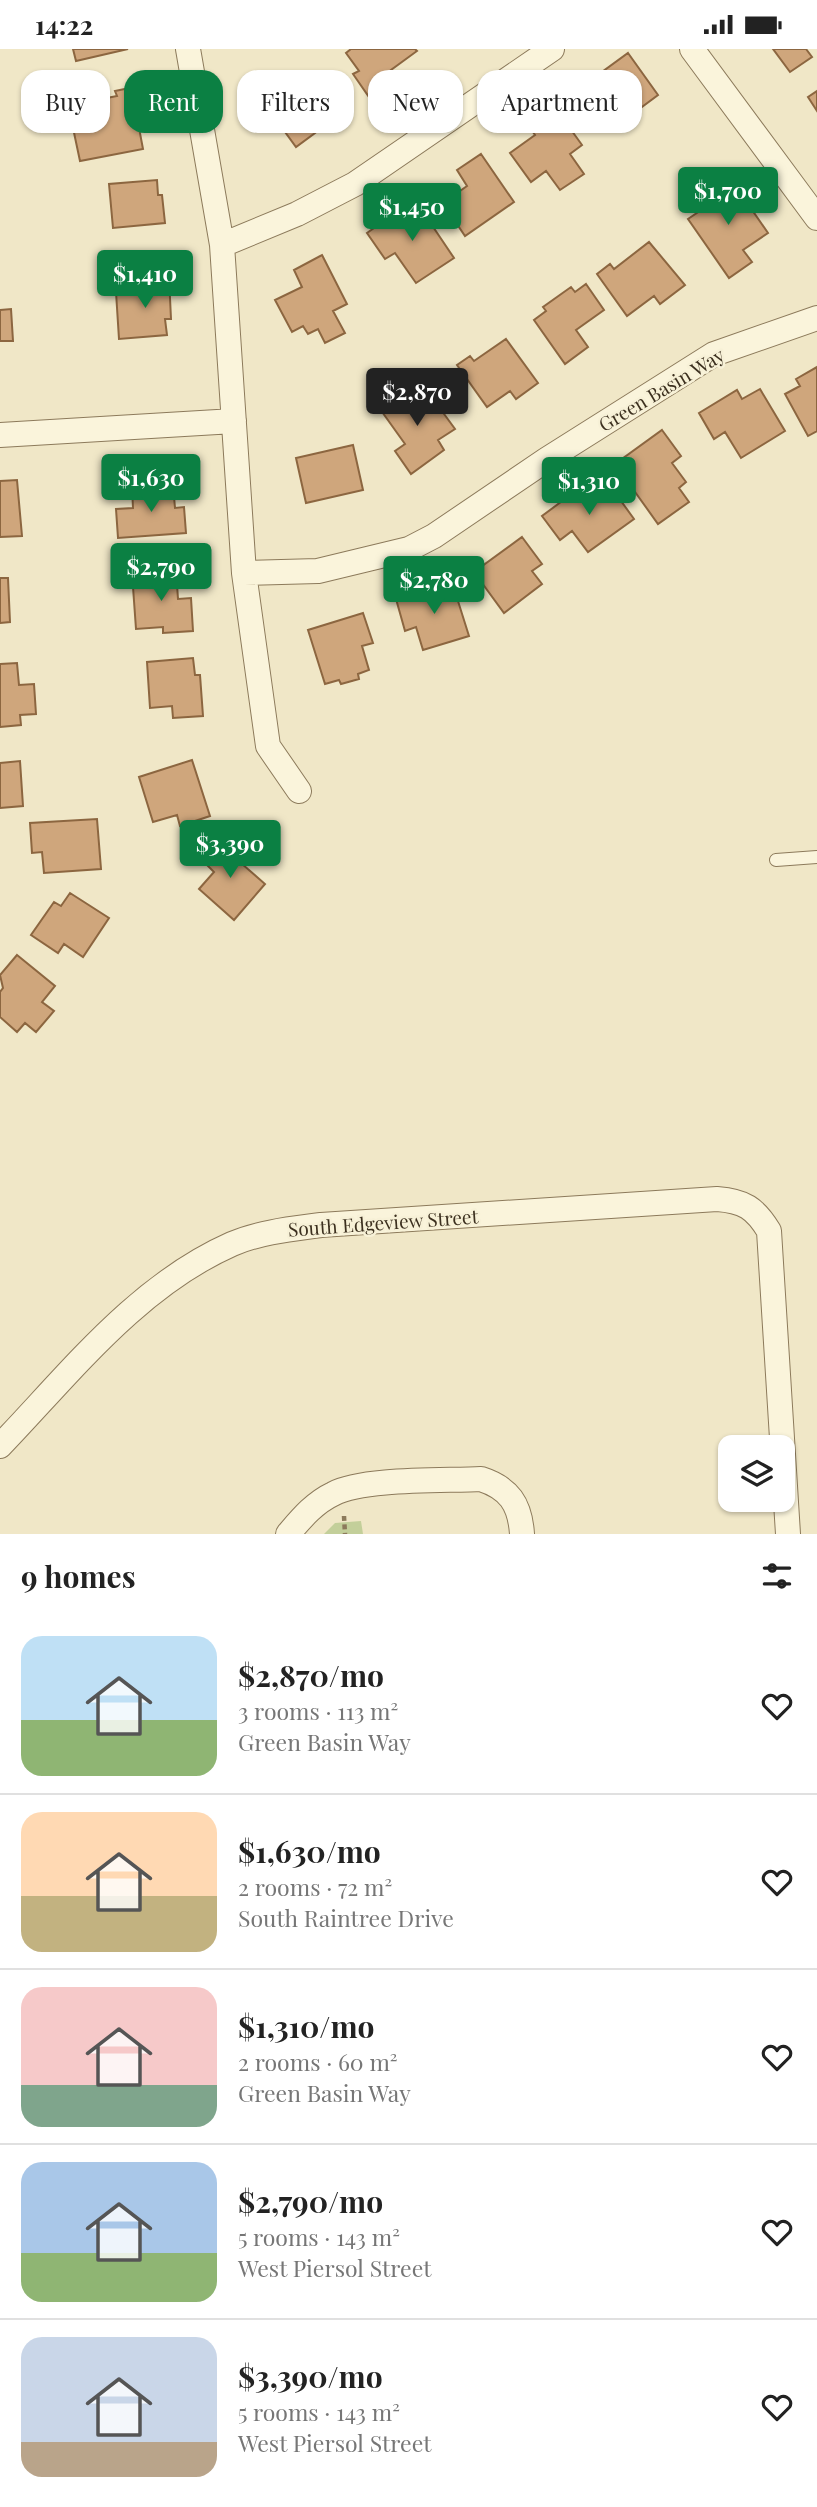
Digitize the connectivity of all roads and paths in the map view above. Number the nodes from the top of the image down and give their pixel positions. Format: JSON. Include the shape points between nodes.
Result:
{"nodes":[{"id":1,"x":188,"y":49,"type":"edge"},
{"id":2,"x":552,"y":49,"type":"edge"},
{"id":3,"x":692,"y":49,"type":"edge"},
{"id":4,"x":817,"y":218,"type":"edge"},
{"id":5,"x":222,"y":245,"type":"junction"},
{"id":6,"x":817,"y":318,"type":"edge"},
{"id":7,"x":234,"y":421,"type":"junction"},
{"id":8,"x":0,"y":435,"type":"edge"},
{"id":9,"x":244,"y":573,"type":"junction"},
{"id":10,"x":299,"y":791,"type":"dead end"},
{"id":11,"x":817,"y":857,"type":"edge"},
{"id":12,"x":776,"y":860,"type":"dead end"},
{"id":13,"x":0,"y":1446,"type":"edge"},
{"id":14,"x":288,"y":1534,"type":"edge"},
{"id":15,"x":522,"y":1534,"type":"edge"},
{"id":16,"x":788,"y":1534,"type":"edge"}],
"edges":[{"from":1,"to":5,"type":"street"},
{"from":2,"to":5,"type":"street","via":[[355,184]]},
{"from":3,"to":4,"type":"street"},
{"from":5,"to":7,"type":"street"},
{"from":6,"to":9,"type":"street","name":"Green Basin Way","via":[[715,354],[409,549],[318,571]]},
{"from":7,"to":8,"type":"street"},
{"from":7,"to":9,"type":"street"},
{"from":9,"to":10,"type":"street","via":[[268,746]]},
{"from":11,"to":12,"type":"lane"},
{"from":13,"to":16,"type":"street","name":"South Edgeview Street","via":[[139,1302],[182,1270],[245,1240],[277,1230],[321,1226],[739,1201],[757,1212],[769,1231]]},
{"from":14,"to":15,"type":"street","via":[[308,1511],[334,1493],[359,1486],[481,1479],[509,1493],[518,1507]]}]}
